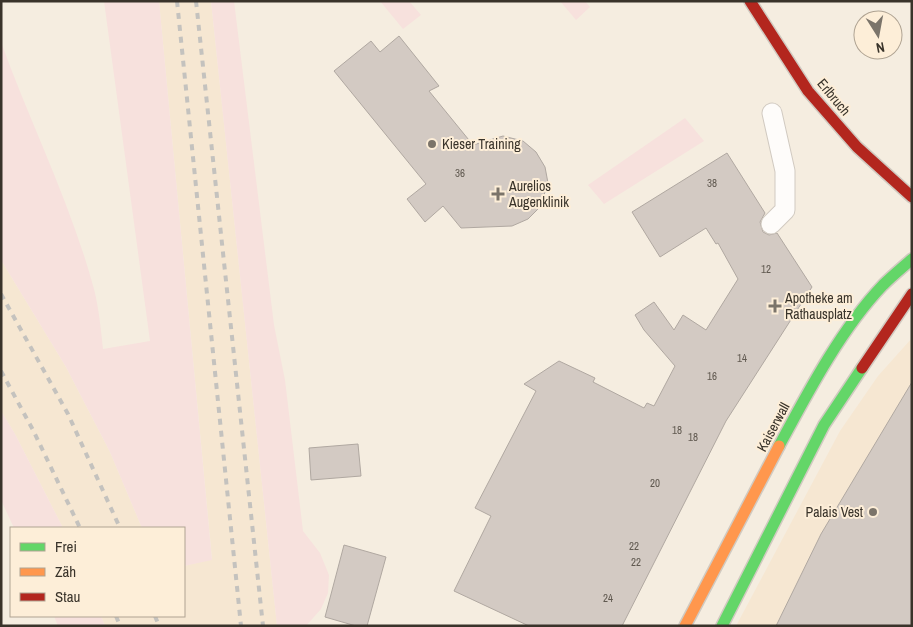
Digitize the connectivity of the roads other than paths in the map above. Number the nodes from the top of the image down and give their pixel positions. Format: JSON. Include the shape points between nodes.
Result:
{"nodes":[{"id":1,"x":750,"y":1,"type":"edge"},
{"id":2,"x":772,"y":113,"type":"dead end"},
{"id":3,"x":912,"y":197,"type":"edge"},
{"id":4,"x":772,"y":224,"type":"dead end"},
{"id":5,"x":912,"y":259,"type":"edge"},
{"id":6,"x":912,"y":294,"type":"edge"},
{"id":7,"x":686,"y":626,"type":"edge"},
{"id":8,"x":722,"y":626,"type":"edge"}],
"edges":[{"from":1,"to":3,"type":"main road","name":"Erlbruch","via":[[808,91],[857,147]]},
{"from":2,"to":4,"type":"lane","via":[[785,171],[785,210]]},
{"from":5,"to":7,"type":"main road","name":"Kaiserwall","via":[[883,285],[850,326],[800,407]]},
{"from":6,"to":8,"type":"main road","via":[[824,425]]}]}
